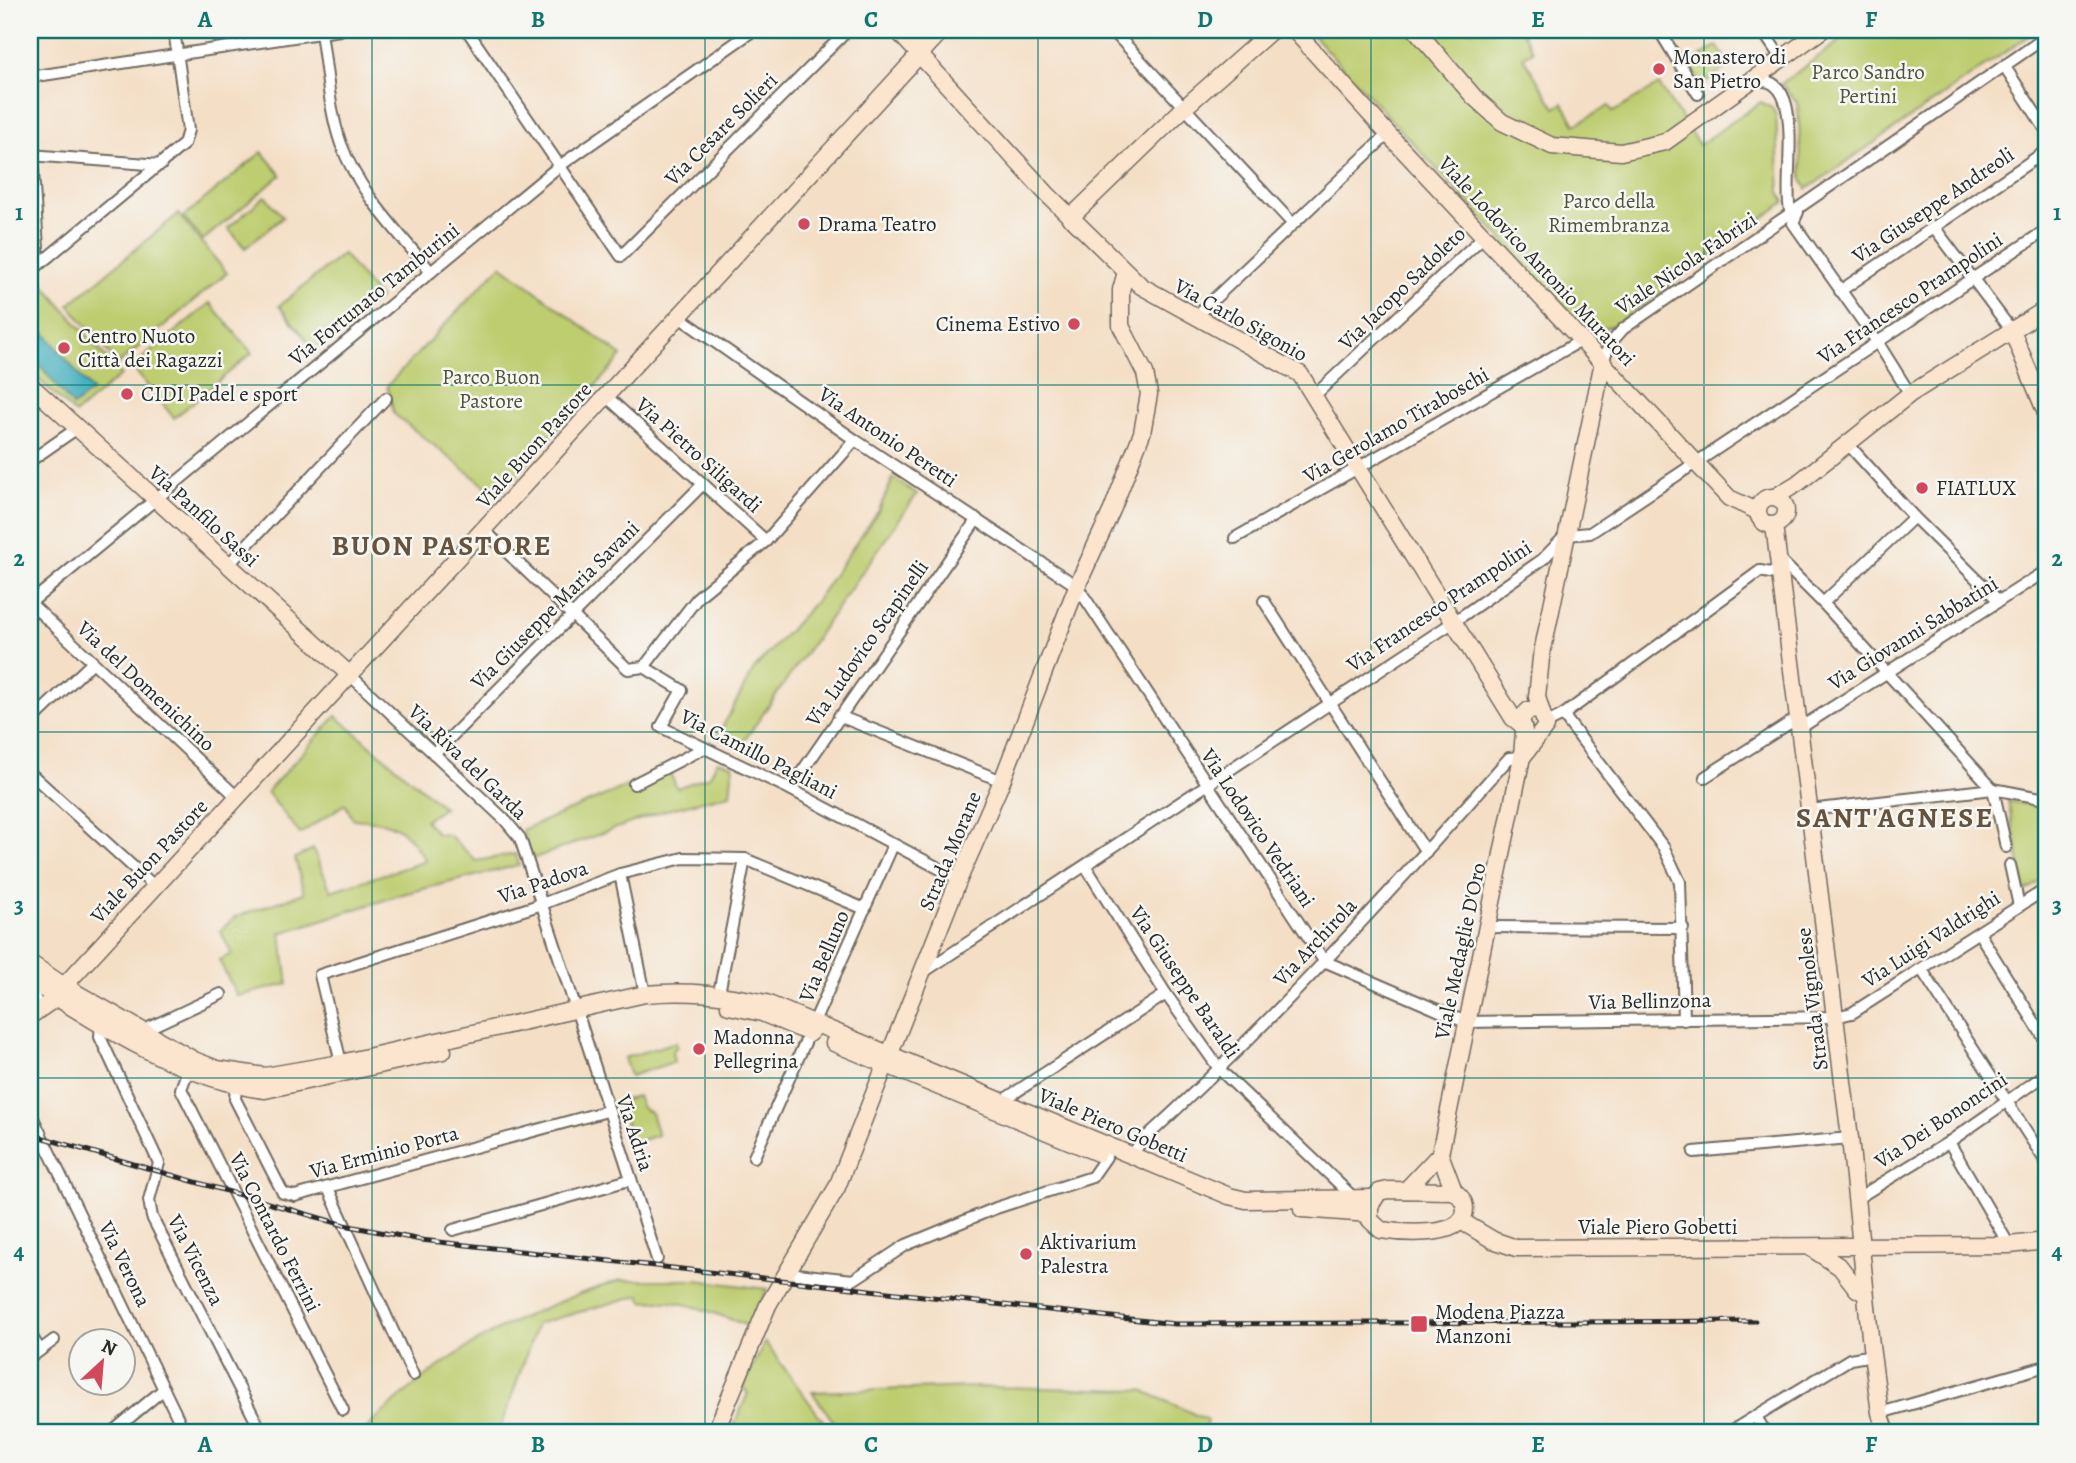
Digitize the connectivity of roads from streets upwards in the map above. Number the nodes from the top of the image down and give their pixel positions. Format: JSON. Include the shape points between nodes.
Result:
{"nodes":[{"id":1,"x":174,"y":30,"type":"edge"},
{"id":2,"x":340,"y":30,"type":"edge"},
{"id":3,"x":467,"y":30,"type":"edge"},
{"id":4,"x":754,"y":30,"type":"edge"},
{"id":5,"x":848,"y":30,"type":"edge"},
{"id":6,"x":897,"y":30,"type":"edge"},
{"id":7,"x":943,"y":30,"type":"edge"},
{"id":8,"x":1112,"y":30,"type":"edge"},
{"id":9,"x":1272,"y":30,"type":"edge"},
{"id":10,"x":1294,"y":30,"type":"edge"},
{"id":11,"x":1416,"y":30,"type":"edge"},
{"id":12,"x":1659,"y":30,"type":"edge"},
{"id":13,"x":1762,"y":30,"type":"edge"},
{"id":14,"x":1822,"y":30,"type":"edge"},
{"id":15,"x":321,"y":33,"type":"junction"},
{"id":16,"x":281,"y":34,"type":"edge"},
{"id":17,"x":2046,"y":37,"type":"edge"},
{"id":18,"x":177,"y":53,"type":"junction"},
{"id":19,"x":920,"y":54,"type":"junction"},
{"id":20,"x":1781,"y":58,"type":"junction"},
{"id":21,"x":2004,"y":67,"type":"junction"},
{"id":22,"x":30,"y":77,"type":"edge"},
{"id":23,"x":1746,"y":83,"type":"junction"},
{"id":24,"x":1698,"y":94,"type":"dead end"},
{"id":25,"x":1184,"y":108,"type":"junction"},
{"id":26,"x":30,"y":125,"type":"edge"},
{"id":27,"x":2046,"y":130,"type":"edge"},
{"id":28,"x":1388,"y":134,"type":"junction"},
{"id":29,"x":2046,"y":151,"type":"edge"},
{"id":30,"x":31,"y":155,"type":"edge"},
{"id":31,"x":2036,"y":158,"type":"junction"},
{"id":32,"x":161,"y":165,"type":"junction"},
{"id":33,"x":558,"y":167,"type":"junction"},
{"id":34,"x":2046,"y":173,"type":"edge"},
{"id":35,"x":1800,"y":209,"type":"junction"},
{"id":36,"x":1070,"y":218,"type":"junction"},
{"id":37,"x":1292,"y":223,"type":"junction"},
{"id":38,"x":1934,"y":227,"type":"junction"},
{"id":39,"x":2046,"y":230,"type":"edge"},
{"id":40,"x":1485,"y":235,"type":"junction"},
{"id":41,"x":39,"y":264,"type":"junction"},
{"id":42,"x":30,"y":272,"type":"edge"},
{"id":43,"x":431,"y":272,"type":"junction"},
{"id":44,"x":1126,"y":272,"type":"junction"},
{"id":45,"x":1972,"y":279,"type":"junction"},
{"id":46,"x":1840,"y":291,"type":"junction"},
{"id":47,"x":2046,"y":309,"type":"edge"},
{"id":48,"x":679,"y":317,"type":"junction"},
{"id":49,"x":1194,"y":318,"type":"junction"},
{"id":50,"x":2012,"y":331,"type":"junction"},
{"id":51,"x":1878,"y":343,"type":"junction"},
{"id":52,"x":1576,"y":344,"type":"dead end"},
{"id":53,"x":1602,"y":362,"type":"junction"},
{"id":54,"x":30,"y":385,"type":"edge"},
{"id":55,"x":1910,"y":394,"type":"junction"},
{"id":56,"x":606,"y":396,"type":"junction"},
{"id":57,"x":1314,"y":396,"type":"junction"},
{"id":58,"x":386,"y":398,"type":"dead end"},
{"id":59,"x":2046,"y":413,"type":"edge"},
{"id":60,"x":76,"y":429,"type":"junction"},
{"id":61,"x":855,"y":440,"type":"junction"},
{"id":62,"x":1847,"y":443,"type":"junction"},
{"id":63,"x":30,"y":461,"type":"edge"},
{"id":64,"x":1695,"y":462,"type":"junction"},
{"id":65,"x":1357,"y":469,"type":"junction"},
{"id":66,"x":703,"y":484,"type":"junction"},
{"id":67,"x":155,"y":500,"type":"junction"},
{"id":68,"x":1780,"y":504,"type":"junction"},
{"id":69,"x":1757,"y":511,"type":"junction"},
{"id":70,"x":1914,"y":517,"type":"junction"},
{"id":71,"x":977,"y":519,"type":"junction"},
{"id":72,"x":1774,"y":525,"type":"junction"},
{"id":73,"x":485,"y":531,"type":"junction"},
{"id":74,"x":1566,"y":535,"type":"junction"},
{"id":75,"x":1235,"y":538,"type":"dead end"},
{"id":76,"x":766,"y":541,"type":"junction"},
{"id":77,"x":228,"y":565,"type":"junction"},
{"id":78,"x":1779,"y":567,"type":"junction"},
{"id":79,"x":2046,"y":571,"type":"edge"},
{"id":80,"x":1077,"y":586,"type":"junction"},
{"id":81,"x":1264,"y":601,"type":"dead end"},
{"id":82,"x":1999,"y":601,"type":"junction"},
{"id":83,"x":30,"y":603,"type":"edge"},
{"id":84,"x":1823,"y":603,"type":"junction"},
{"id":85,"x":572,"y":615,"type":"junction"},
{"id":86,"x":1455,"y":621,"type":"junction"},
{"id":87,"x":92,"y":663,"type":"junction"},
{"id":88,"x":644,"y":667,"type":"junction"},
{"id":89,"x":1886,"y":672,"type":"junction"},
{"id":90,"x":351,"y":676,"type":"junction"},
{"id":91,"x":1331,"y":702,"type":"junction"},
{"id":92,"x":1563,"y":715,"type":"junction"},
{"id":93,"x":839,"y":716,"type":"junction"},
{"id":94,"x":1533,"y":718,"type":"junction"},
{"id":95,"x":30,"y":722,"type":"edge"},
{"id":96,"x":1799,"y":723,"type":"junction"},
{"id":97,"x":704,"y":748,"type":"junction"},
{"id":98,"x":434,"y":754,"type":"junction"},
{"id":99,"x":1522,"y":757,"type":"junction"},
{"id":100,"x":30,"y":773,"type":"edge"},
{"id":101,"x":1705,"y":777,"type":"dead end"},
{"id":102,"x":1002,"y":781,"type":"junction"},
{"id":103,"x":634,"y":784,"type":"dead end"},
{"id":104,"x":1206,"y":786,"type":"junction"},
{"id":105,"x":790,"y":789,"type":"junction"},
{"id":106,"x":1993,"y":789,"type":"junction"},
{"id":107,"x":237,"y":797,"type":"junction"},
{"id":108,"x":2046,"y":799,"type":"edge"},
{"id":109,"x":1810,"y":810,"type":"junction"},
{"id":110,"x":893,"y":845,"type":"junction"},
{"id":111,"x":2006,"y":847,"type":"dead end"},
{"id":112,"x":1426,"y":852,"type":"junction"},
{"id":113,"x":745,"y":859,"type":"junction"},
{"id":114,"x":2010,"y":864,"type":"dead end"},
{"id":115,"x":1086,"y":867,"type":"junction"},
{"id":116,"x":620,"y":874,"type":"junction"},
{"id":117,"x":959,"y":879,"type":"junction"},
{"id":118,"x":154,"y":886,"type":"junction"},
{"id":119,"x":2046,"y":889,"type":"edge"},
{"id":120,"x":542,"y":904,"type":"junction"},
{"id":121,"x":2019,"y":906,"type":"junction"},
{"id":122,"x":864,"y":909,"type":"junction"},
{"id":123,"x":1486,"y":928,"type":"junction"},
{"id":124,"x":1683,"y":928,"type":"junction"},
{"id":125,"x":1979,"y":933,"type":"junction"},
{"id":126,"x":1324,"y":961,"type":"junction"},
{"id":127,"x":30,"y":963,"type":"edge"},
{"id":128,"x":1922,"y":970,"type":"junction"},
{"id":129,"x":922,"y":972,"type":"junction"},
{"id":130,"x":30,"y":980,"type":"edge"},
{"id":131,"x":30,"y":989,"type":"edge"},
{"id":132,"x":60,"y":992,"type":"junction"},
{"id":133,"x":1166,"y":993,"type":"junction"},
{"id":134,"x":221,"y":994,"type":"dead end"},
{"id":135,"x":718,"y":998,"type":"junction"},
{"id":136,"x":646,"y":999,"type":"junction"},
{"id":137,"x":35,"y":1012,"type":"edge"},
{"id":138,"x":577,"y":1014,"type":"junction"},
{"id":139,"x":1835,"y":1017,"type":"junction"},
{"id":140,"x":1684,"y":1020,"type":"junction"},
{"id":141,"x":1466,"y":1022,"type":"junction"},
{"id":142,"x":101,"y":1023,"type":"junction"},
{"id":143,"x":812,"y":1028,"type":"junction"},
{"id":144,"x":142,"y":1031,"type":"junction"},
{"id":145,"x":2046,"y":1041,"type":"edge"},
{"id":146,"x":888,"y":1059,"type":"junction"},
{"id":147,"x":191,"y":1065,"type":"junction"},
{"id":148,"x":342,"y":1069,"type":"junction"},
{"id":149,"x":1220,"y":1070,"type":"junction"},
{"id":150,"x":2046,"y":1074,"type":"edge"},
{"id":151,"x":237,"y":1080,"type":"junction"},
{"id":152,"x":2006,"y":1100,"type":"junction"},
{"id":153,"x":1000,"y":1106,"type":"junction"},
{"id":154,"x":607,"y":1111,"type":"junction"},
{"id":155,"x":30,"y":1112,"type":"edge"},
{"id":156,"x":1850,"y":1138,"type":"junction"},
{"id":157,"x":1949,"y":1142,"type":"junction"},
{"id":158,"x":1694,"y":1152,"type":"dead end"},
{"id":159,"x":1440,"y":1154,"type":"junction"},
{"id":160,"x":1132,"y":1155,"type":"junction"},
{"id":161,"x":754,"y":1157,"type":"dead end"},
{"id":162,"x":1106,"y":1157,"type":"junction"},
{"id":163,"x":2046,"y":1162,"type":"edge"},
{"id":164,"x":629,"y":1180,"type":"junction"},
{"id":165,"x":328,"y":1188,"type":"junction"},
{"id":166,"x":1406,"y":1190,"type":"junction"},
{"id":167,"x":1454,"y":1191,"type":"junction"},
{"id":168,"x":1353,"y":1197,"type":"junction"},
{"id":169,"x":1373,"y":1198,"type":"junction"},
{"id":170,"x":1856,"y":1199,"type":"junction"},
{"id":171,"x":1369,"y":1214,"type":"junction"},
{"id":172,"x":1461,"y":1221,"type":"junction"},
{"id":173,"x":453,"y":1230,"type":"dead end"},
{"id":174,"x":2046,"y":1241,"type":"edge"},
{"id":175,"x":2009,"y":1245,"type":"junction"},
{"id":176,"x":1808,"y":1247,"type":"junction"},
{"id":177,"x":1861,"y":1247,"type":"junction"},
{"id":178,"x":657,"y":1259,"type":"dead end"},
{"id":179,"x":787,"y":1273,"type":"junction"},
{"id":180,"x":1866,"y":1293,"type":"junction"},
{"id":181,"x":30,"y":1334,"type":"edge"},
{"id":182,"x":54,"y":1340,"type":"dead end"},
{"id":183,"x":40,"y":1350,"type":"junction"},
{"id":184,"x":1872,"y":1355,"type":"junction"},
{"id":185,"x":30,"y":1358,"type":"edge"},
{"id":186,"x":2046,"y":1366,"type":"edge"},
{"id":187,"x":413,"y":1375,"type":"dead end"},
{"id":188,"x":164,"y":1389,"type":"junction"},
{"id":189,"x":343,"y":1410,"type":"dead end"},
{"id":190,"x":1756,"y":1417,"type":"junction"},
{"id":191,"x":1880,"y":1426,"type":"edge"},
{"id":192,"x":111,"y":1433,"type":"edge"},
{"id":193,"x":185,"y":1433,"type":"edge"},
{"id":194,"x":262,"y":1433,"type":"edge"},
{"id":195,"x":715,"y":1433,"type":"edge"},
{"id":196,"x":1728,"y":1433,"type":"edge"},
{"id":197,"x":1766,"y":1433,"type":"edge"}],
"edges":[{"from":1,"to":18,"type":"street"},
{"from":2,"to":15,"type":"street"},
{"from":3,"to":33,"type":"street"},
{"from":4,"to":33,"type":"street","name":"Via Fortunato Tamburini"},
{"from":5,"to":33,"type":"street","name":"Via Cesare Solieri","via":[[621,256]]},
{"from":6,"to":19,"type":"street","name":"Via Carlo Sigonio"},
{"from":7,"to":19,"type":"street","name":"Viale Buon Pastore"},
{"from":8,"to":25,"type":"street"},
{"from":9,"to":25,"type":"street"},
{"from":10,"to":28,"type":"street","name":"Viale Lodovico Antonio Muratori"},
{"from":11,"to":23,"type":"street","via":[[1502,122],[1552,146],[1641,150],[1679,133]]},
{"from":12,"to":24,"type":"street"},
{"from":13,"to":20,"type":"street"},
{"from":14,"to":20,"type":"street"},
{"from":15,"to":16,"type":"street"},
{"from":15,"to":43,"type":"street","via":[[338,135],[347,159],[365,190]]},
{"from":16,"to":18,"type":"street"},
{"from":17,"to":21,"type":"street","name":"Viale Nicola Fabrizi"},
{"from":18,"to":22,"type":"street"},
{"from":18,"to":32,"type":"street","via":[[188,130],[181,148]]},
{"from":19,"to":36,"type":"street","name":"Via Carlo Sigonio"},
{"from":19,"to":48,"type":"street","name":"Viale Buon Pastore"},
{"from":20,"to":23,"type":"street"},
{"from":21,"to":27,"type":"street"},
{"from":21,"to":35,"type":"street","name":"Viale Nicola Fabrizi"},
{"from":23,"to":35,"type":"street","via":[[1768,82],[1787,103],[1787,195],[1790,211]]},
{"from":25,"to":36,"type":"street"},
{"from":25,"to":37,"type":"street"},
{"from":26,"to":30,"type":"street"},
{"from":28,"to":37,"type":"street"},
{"from":28,"to":40,"type":"street","name":"Viale Lodovico Antonio Muratori"},
{"from":29,"to":31,"type":"street","name":"Via Giuseppe Andreoli"},
{"from":30,"to":32,"type":"street"},
{"from":30,"to":41,"type":"street"},
{"from":31,"to":34,"type":"street"},
{"from":31,"to":38,"type":"street","name":"Via Giuseppe Andreoli"},
{"from":32,"to":41,"type":"street"},
{"from":33,"to":43,"type":"street","name":"Via Fortunato Tamburini"},
{"from":35,"to":46,"type":"street","name":"Viale Nicola Fabrizi","via":[[1793,223]]},
{"from":35,"to":53,"type":"street","name":"Viale Nicola Fabrizi","via":[[1623,329]]},
{"from":36,"to":44,"type":"street","name":"Via Carlo Sigonio"},
{"from":37,"to":49,"type":"street"},
{"from":38,"to":45,"type":"street"},
{"from":38,"to":46,"type":"street","name":"Via Giuseppe Andreoli"},
{"from":39,"to":45,"type":"street","name":"Via Francesco Prampolini"},
{"from":40,"to":53,"type":"street","name":"Viale Lodovico Antonio Muratori"},
{"from":40,"to":57,"type":"street","name":"Via Jacopo Sadoleto"},
{"from":41,"to":42,"type":"street"},
{"from":43,"to":67,"type":"street","name":"Via Fortunato Tamburini"},
{"from":44,"to":49,"type":"street","name":"Via Carlo Sigonio"},
{"from":44,"to":80,"type":"street","name":"Strada Morane","via":[[1121,326],[1144,373],[1148,405],[1120,492]]},
{"from":45,"to":50,"type":"street"},
{"from":45,"to":51,"type":"street","name":"Via Francesco Prampolini"},
{"from":46,"to":51,"type":"street"},
{"from":47,"to":50,"type":"street"},
{"from":48,"to":56,"type":"street","name":"Viale Buon Pastore"},
{"from":48,"to":61,"type":"street","name":"Via Antonio Peretti"},
{"from":49,"to":57,"type":"street","name":"Via Carlo Sigonio","via":[[1300,374]]},
{"from":50,"to":55,"type":"street"},
{"from":50,"to":59,"type":"street"},
{"from":51,"to":55,"type":"street"},
{"from":51,"to":64,"type":"street","name":"Via Francesco Prampolini"},
{"from":52,"to":65,"type":"street","name":"Via Gerolamo Tiraboschi"},
{"from":53,"to":64,"type":"street","name":"Viale Lodovico Antonio Muratori"},
{"from":53,"to":74,"type":"street","name":"Viale Medaglie D'Oro"},
{"from":54,"to":60,"type":"street","name":"Via Panfilo Sassi"},
{"from":55,"to":62,"type":"street"},
{"from":56,"to":66,"type":"street","name":"Via Pietro Siligardi"},
{"from":56,"to":73,"type":"street","name":"Viale Buon Pastore"},
{"from":57,"to":65,"type":"street","name":"Via Carlo Sigonio"},
{"from":58,"to":77,"type":"street"},
{"from":60,"to":63,"type":"street"},
{"from":60,"to":67,"type":"street","name":"Via Panfilo Sassi"},
{"from":61,"to":71,"type":"street","name":"Via Antonio Peretti"},
{"from":61,"to":76,"type":"street"},
{"from":62,"to":68,"type":"street"},
{"from":62,"to":70,"type":"street"},
{"from":64,"to":69,"type":"street","name":"Viale Lodovico Antonio Muratori","via":[[1729,498]]},
{"from":64,"to":74,"type":"street","name":"Via Francesco Prampolini","via":[[1590,533]]},
{"from":65,"to":75,"type":"street","name":"Via Gerolamo Tiraboschi"},
{"from":65,"to":86,"type":"street","name":"Via Carlo Sigonio"},
{"from":66,"to":76,"type":"street","name":"Via Pietro Siligardi"},
{"from":66,"to":85,"type":"street","name":"Via Giuseppe Maria Savani"},
{"from":67,"to":77,"type":"street","name":"Via Panfilo Sassi"},
{"from":67,"to":83,"type":"street","name":"Via Fortunato Tamburini"},
{"from":68,"to":69,"type":"street","via":[[1763,500]]},
{"from":68,"to":72,"type":"street","via":[[1782,521]]},
{"from":69,"to":72,"type":"street","name":"Viale Lodovico Antonio Muratori","via":[[1762,522]]},
{"from":70,"to":82,"type":"street"},
{"from":70,"to":84,"type":"street"},
{"from":71,"to":80,"type":"street","name":"Via Antonio Peretti"},
{"from":71,"to":93,"type":"street","name":"Via Ludovico Scapinelli"},
{"from":72,"to":78,"type":"street"},
{"from":73,"to":85,"type":"street","name":"Via Camillo Pagliani"},
{"from":73,"to":90,"type":"street","name":"Viale Buon Pastore"},
{"from":74,"to":86,"type":"street","name":"Via Francesco Prampolini","via":[[1543,559]]},
{"from":74,"to":94,"type":"street","name":"Viale Medaglie D'Oro"},
{"from":76,"to":88,"type":"street","via":[[699,596]]},
{"from":77,"to":90,"type":"street","name":"Via Panfilo Sassi"},
{"from":78,"to":84,"type":"street"},
{"from":78,"to":92,"type":"street","via":[[1760,571]]},
{"from":78,"to":96,"type":"street","name":"Strada Vignolese"},
{"from":79,"to":82,"type":"street","name":"Via Giovanni Sabbatini"},
{"from":80,"to":102,"type":"street","name":"Strada Morane"},
{"from":80,"to":104,"type":"street","name":"Via Lodovico Vedriani"},
{"from":81,"to":91,"type":"street"},
{"from":82,"to":89,"type":"street","name":"Via Giovanni Sabbatini"},
{"from":83,"to":87,"type":"street","name":"Via del Domenichino"},
{"from":84,"to":89,"type":"street"},
{"from":85,"to":88,"type":"street","name":"Via Camillo Pagliani","via":[[628,669]]},
{"from":85,"to":98,"type":"street","name":"Via Giuseppe Maria Savani"},
{"from":86,"to":91,"type":"street","name":"Via Francesco Prampolini"},
{"from":86,"to":94,"type":"street","name":"Via Carlo Sigonio","via":[[1502,698]]},
{"from":87,"to":95,"type":"street"},
{"from":87,"to":107,"type":"street","name":"Via del Domenichino"},
{"from":88,"to":97,"type":"street","name":"Via Camillo Pagliani","via":[[682,690],[661,727]]},
{"from":89,"to":96,"type":"street","name":"Via Giovanni Sabbatini"},
{"from":89,"to":106,"type":"street"},
{"from":90,"to":98,"type":"street","name":"Via Riva del Garda"},
{"from":90,"to":107,"type":"street","name":"Viale Buon Pastore"},
{"from":91,"to":104,"type":"street","name":"Via Francesco Prampolini"},
{"from":91,"to":112,"type":"street"},
{"from":92,"to":94,"type":"street"},
{"from":92,"to":124,"type":"street","via":[[1664,848],[1680,882]]},
{"from":93,"to":102,"type":"street"},
{"from":93,"to":105,"type":"street","name":"Via Ludovico Scapinelli"},
{"from":94,"to":99,"type":"street","name":"Viale Medaglie D'Oro"},
{"from":96,"to":101,"type":"street","name":"Via Giovanni Sabbatini"},
{"from":96,"to":109,"type":"street","name":"Strada Vignolese"},
{"from":97,"to":103,"type":"street"},
{"from":97,"to":105,"type":"street","name":"Via Camillo Pagliani"},
{"from":98,"to":120,"type":"street","name":"Via Riva del Garda","via":[[520,838]]},
{"from":99,"to":112,"type":"street","name":"Via Archirola","via":[[1509,758]]},
{"from":99,"to":123,"type":"street","name":"Viale Medaglie D'Oro"},
{"from":100,"to":118,"type":"street"},
{"from":102,"to":117,"type":"street","name":"Strada Morane"},
{"from":104,"to":115,"type":"street","name":"Via Francesco Prampolini"},
{"from":104,"to":126,"type":"street","name":"Via Lodovico Vedriani"},
{"from":105,"to":110,"type":"street","name":"Via Camillo Pagliani"},
{"from":106,"to":108,"type":"street"},
{"from":106,"to":109,"type":"street"},
{"from":106,"to":111,"type":"street"},
{"from":107,"to":118,"type":"street","name":"Viale Buon Pastore"},
{"from":109,"to":139,"type":"street","name":"Strada Vignolese"},
{"from":110,"to":117,"type":"street","name":"Via Camillo Pagliani"},
{"from":110,"to":122,"type":"street","name":"Via Belluno"},
{"from":112,"to":126,"type":"street","name":"Via Archirola"},
{"from":113,"to":116,"type":"street","name":"Via Padova","via":[[682,858]]},
{"from":113,"to":122,"type":"street","name":"Via Padova"},
{"from":113,"to":135,"type":"street"},
{"from":114,"to":121,"type":"street"},
{"from":115,"to":129,"type":"street","name":"Via Francesco Prampolini"},
{"from":115,"to":133,"type":"street","name":"Via Giuseppe Baraldi"},
{"from":116,"to":120,"type":"street","name":"Via Padova"},
{"from":116,"to":136,"type":"street"},
{"from":117,"to":129,"type":"street","name":"Strada Morane"},
{"from":118,"to":132,"type":"street","name":"Viale Buon Pastore"},
{"from":119,"to":121,"type":"street","name":"Via Luigi Valdrighi"},
{"from":120,"to":138,"type":"street","name":"Via Riva del Garda"},
{"from":120,"to":148,"type":"street","name":"Via Padova","via":[[320,975]]},
{"from":121,"to":125,"type":"street","name":"Via Luigi Valdrighi"},
{"from":122,"to":143,"type":"street","name":"Via Belluno"},
{"from":123,"to":124,"type":"street"},
{"from":123,"to":141,"type":"street","name":"Viale Medaglie D'Oro"},
{"from":124,"to":140,"type":"street"},
{"from":125,"to":128,"type":"street","name":"Via Luigi Valdrighi"},
{"from":125,"to":145,"type":"street"},
{"from":126,"to":141,"type":"street"},
{"from":126,"to":149,"type":"street","name":"Via Archirola"},
{"from":127,"to":132,"type":"street"},
{"from":128,"to":139,"type":"street","name":"Via Luigi Valdrighi","via":[[1852,1013]]},
{"from":128,"to":152,"type":"street"},
{"from":129,"to":146,"type":"street","name":"Strada Morane"},
{"from":130,"to":132,"type":"street"},
{"from":131,"to":137,"type":"street"},
{"from":132,"to":137,"type":"street","name":"Viale Buon Pastore"},
{"from":132,"to":142,"type":"street"},
{"from":132,"to":144,"type":"street"},
{"from":133,"to":149,"type":"street","name":"Via Giuseppe Baraldi"},
{"from":133,"to":153,"type":"street"},
{"from":134,"to":144,"type":"street"},
{"from":135,"to":136,"type":"street","name":"Viale Piero Gobetti"},
{"from":135,"to":143,"type":"street","name":"Viale Piero Gobetti"},
{"from":136,"to":138,"type":"street","name":"Viale Piero Gobetti"},
{"from":138,"to":148,"type":"street","name":"Viale Piero Gobetti"},
{"from":138,"to":154,"type":"street","name":"Via Adria"},
{"from":139,"to":140,"type":"street","name":"Via Bellinzona"},
{"from":139,"to":156,"type":"street","name":"Strada Vignolese"},
{"from":140,"to":141,"type":"street","name":"Via Bellinzona"},
{"from":141,"to":159,"type":"street","name":"Viale Medaglie D'Oro"},
{"from":142,"to":147,"type":"street"},
{"from":142,"to":194,"type":"street","name":"Via Vicenza","via":[[100,1037],[159,1163],[149,1200],[152,1217]]},
{"from":143,"to":146,"type":"street","name":"Viale Piero Gobetti"},
{"from":143,"to":161,"type":"street","name":"Via Belluno"},
{"from":144,"to":147,"type":"street"},
{"from":146,"to":153,"type":"street","name":"Viale Piero Gobetti"},
{"from":146,"to":179,"type":"street","name":"Strada Morane","via":[[837,1187]]},
{"from":147,"to":151,"type":"street","name":"Viale Piero Gobetti"},
{"from":147,"to":189,"type":"street","name":"Via Contardo Ferrini","via":[[181,1089]]},
{"from":148,"to":151,"type":"street","name":"Viale Piero Gobetti","via":[[265,1090]]},
{"from":149,"to":160,"type":"street","name":"Via Archirola"},
{"from":149,"to":168,"type":"street","name":"Via Giuseppe Baraldi"},
{"from":150,"to":152,"type":"street","name":"Via Dei Bononcini"},
{"from":151,"to":165,"type":"street","name":"Via Erminio Porta","via":[[235,1099],[283,1192],[295,1195]]},
{"from":152,"to":157,"type":"street","name":"Via Dei Bononcini"},
{"from":152,"to":163,"type":"street"},
{"from":153,"to":160,"type":"street","name":"Viale Piero Gobetti"},
{"from":153,"to":162,"type":"street","name":"Viale Piero Gobetti"},
{"from":154,"to":164,"type":"street","name":"Via Adria"},
{"from":154,"to":165,"type":"street","name":"Via Erminio Porta"},
{"from":155,"to":188,"type":"street","name":"Via Verona"},
{"from":156,"to":158,"type":"street"},
{"from":156,"to":170,"type":"street","name":"Strada Vignolese"},
{"from":157,"to":170,"type":"street","name":"Via Dei Bononcini"},
{"from":157,"to":175,"type":"street"},
{"from":159,"to":166,"type":"street"},
{"from":159,"to":167,"type":"street"},
{"from":160,"to":168,"type":"street","name":"Viale Piero Gobetti","via":[[1237,1198]]},
{"from":162,"to":171,"type":"street","name":"Viale Piero Gobetti","via":[[1228,1205]]},
{"from":162,"to":179,"type":"street","via":[[1097,1172],[1083,1181],[996,1208],[906,1245],[853,1280]]},
{"from":164,"to":173,"type":"street"},
{"from":164,"to":178,"type":"street","name":"Via Adria"},
{"from":165,"to":187,"type":"street"},
{"from":166,"to":167,"type":"street","name":"Viale Piero Gobetti"},
{"from":166,"to":169,"type":"street","name":"Viale Piero Gobetti","via":[[1379,1192]]},
{"from":167,"to":172,"type":"street","via":[[1464,1205]]},
{"from":168,"to":169,"type":"street","name":"Viale Piero Gobetti"},
{"from":169,"to":171,"type":"street"},
{"from":170,"to":177,"type":"street","name":"Strada Vignolese"},
{"from":171,"to":172,"type":"street","via":[[1373,1225],[1391,1232],[1446,1231]]},
{"from":172,"to":176,"type":"street","name":"Viale Piero Gobetti","via":[[1516,1248]]},
{"from":174,"to":175,"type":"street","name":"Viale Piero Gobetti"},
{"from":175,"to":177,"type":"street","name":"Viale Piero Gobetti"},
{"from":176,"to":177,"type":"street","name":"Viale Piero Gobetti"},
{"from":176,"to":180,"type":"street","via":[[1840,1266],[1857,1289]]},
{"from":177,"to":180,"type":"street","name":"Strada Vignolese"},
{"from":179,"to":195,"type":"street","name":"Strada Morane","via":[[760,1324]]},
{"from":180,"to":184,"type":"street","name":"Strada Vignolese"},
{"from":181,"to":183,"type":"street"},
{"from":182,"to":183,"type":"street"},
{"from":183,"to":185,"type":"street"},
{"from":184,"to":190,"type":"street","via":[[1850,1359]]},
{"from":184,"to":191,"type":"street","name":"Strada Vignolese"},
{"from":186,"to":191,"type":"street"},
{"from":188,"to":192,"type":"street"},
{"from":188,"to":193,"type":"street","name":"Via Verona"},
{"from":190,"to":196,"type":"street"},
{"from":190,"to":197,"type":"street"}]}
